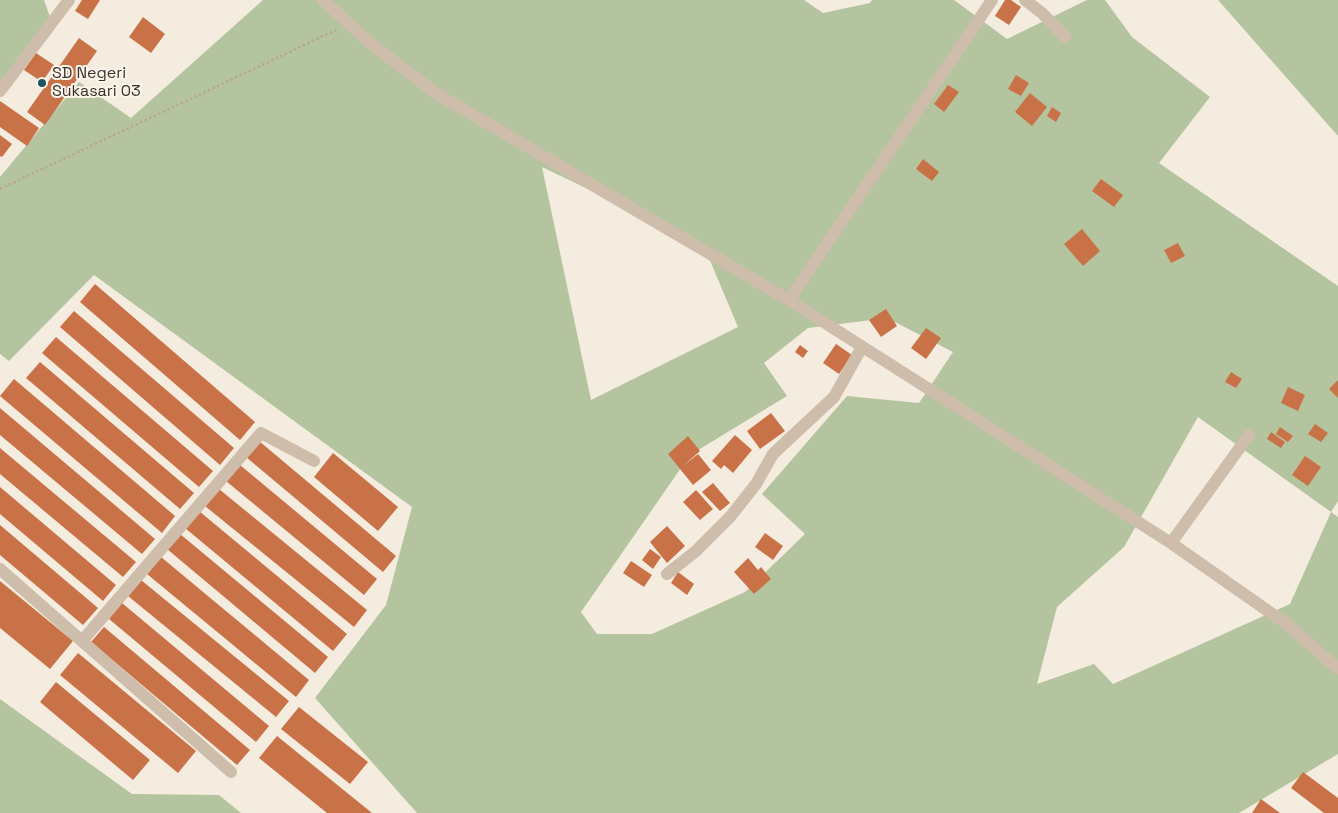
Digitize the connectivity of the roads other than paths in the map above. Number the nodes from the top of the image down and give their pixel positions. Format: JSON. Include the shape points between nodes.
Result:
{"nodes":[{"id":1,"x":69,"y":0,"type":"edge"},
{"id":2,"x":323,"y":0,"type":"edge"},
{"id":3,"x":992,"y":0,"type":"edge"},
{"id":4,"x":1025,"y":0,"type":"edge"},
{"id":5,"x":1065,"y":37,"type":"dead end"},
{"id":6,"x":0,"y":91,"type":"edge"},
{"id":7,"x":789,"y":300,"type":"junction"},
{"id":8,"x":862,"y":347,"type":"junction"},
{"id":9,"x":1249,"y":435,"type":"dead end"},
{"id":10,"x":314,"y":461,"type":"dead end"},
{"id":11,"x":1171,"y":543,"type":"junction"},
{"id":12,"x":0,"y":569,"type":"edge"},
{"id":13,"x":667,"y":574,"type":"dead end"},
{"id":14,"x":82,"y":641,"type":"junction"},
{"id":15,"x":1338,"y":669,"type":"edge"},
{"id":16,"x":232,"y":772,"type":"dead end"}],
"edges":[{"from":1,"to":6,"type":"street"},
{"from":2,"to":7,"type":"street","via":[[370,43],[437,94]]},
{"from":3,"to":7,"type":"street"},
{"from":4,"to":5,"type":"street"},
{"from":7,"to":8,"type":"street"},
{"from":8,"to":11,"type":"street"},
{"from":8,"to":13,"type":"street","via":[[834,397],[772,454],[756,484],[730,517],[696,552]]},
{"from":9,"to":11,"type":"street"},
{"from":10,"to":14,"type":"street","via":[[261,433]]},
{"from":11,"to":15,"type":"street","via":[[1288,625]]},
{"from":12,"to":14,"type":"street"},
{"from":14,"to":16,"type":"street"}]}
